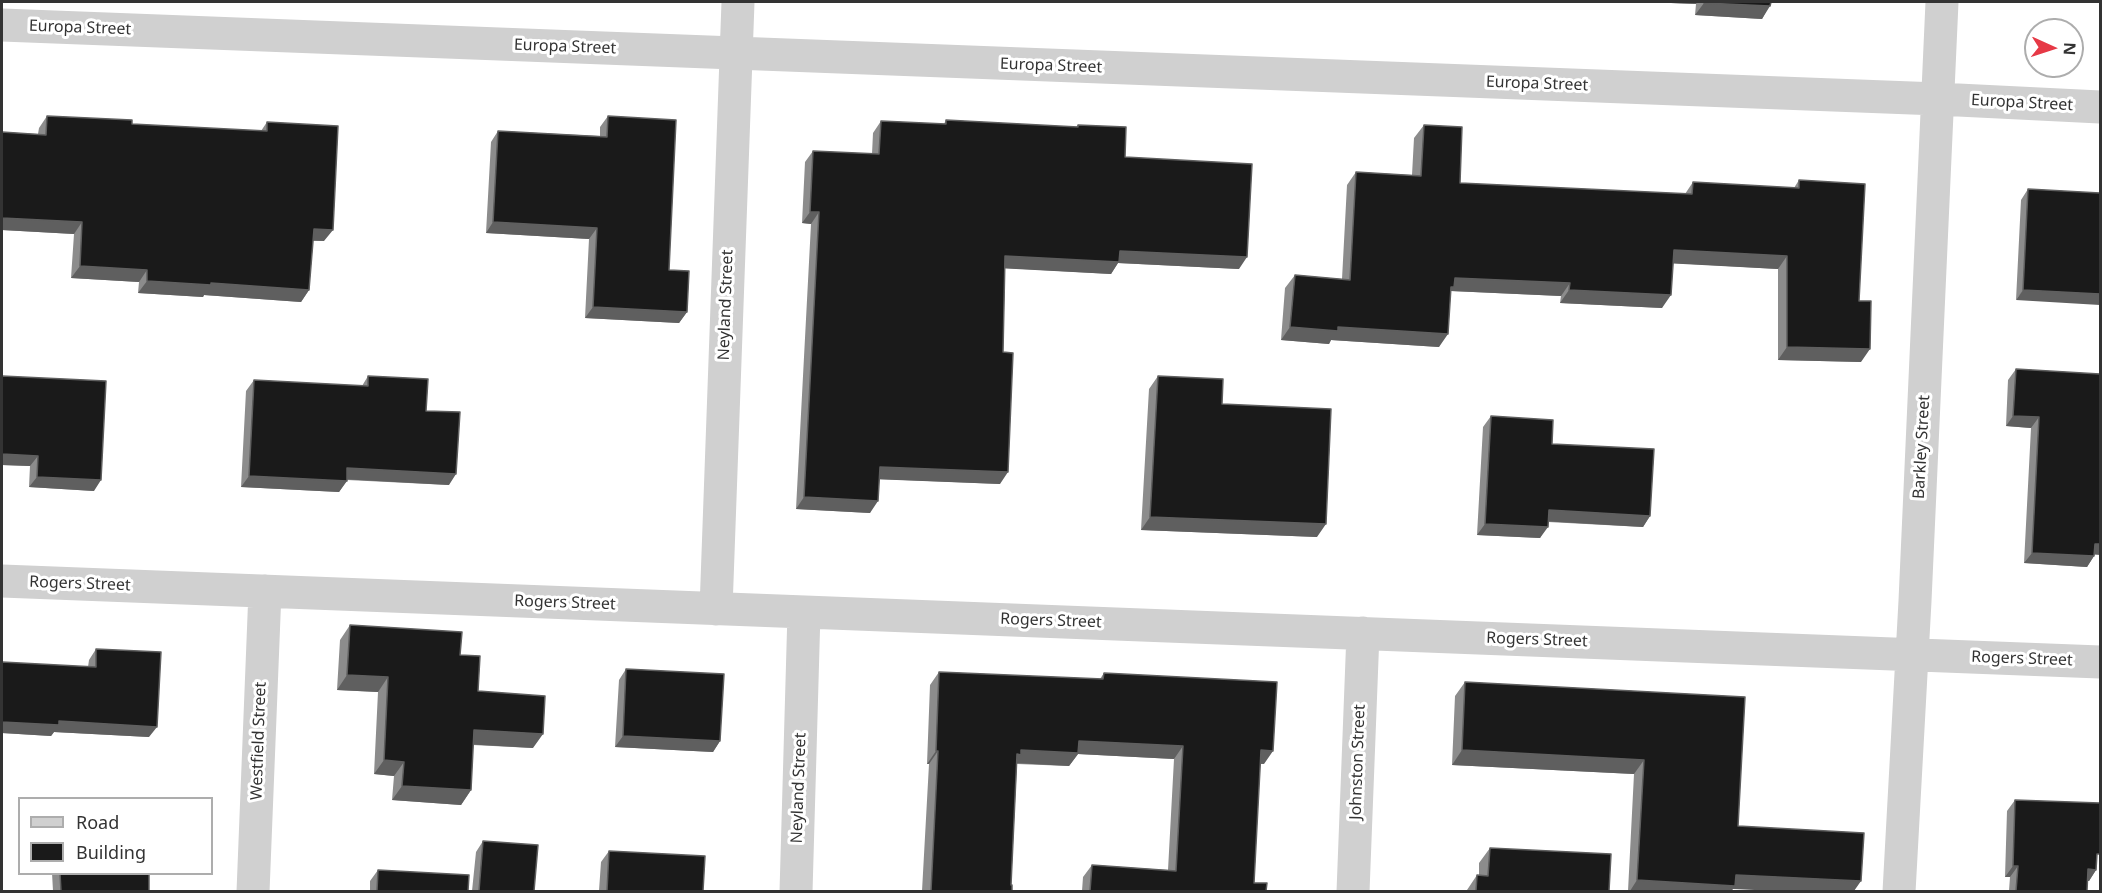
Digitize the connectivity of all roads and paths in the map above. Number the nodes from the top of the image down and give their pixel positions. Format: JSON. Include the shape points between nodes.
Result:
{"nodes":[{"id":1,"x":738,"y":2,"type":"edge"},
{"id":2,"x":1942,"y":2,"type":"edge"},
{"id":3,"x":2,"y":25,"type":"edge"},
{"id":4,"x":735,"y":54,"type":"junction"},
{"id":5,"x":1938,"y":99,"type":"junction"},
{"id":6,"x":2100,"y":107,"type":"edge"},
{"id":7,"x":2,"y":581,"type":"edge"},
{"id":8,"x":265,"y":591,"type":"junction"},
{"id":9,"x":716,"y":609,"type":"junction"},
{"id":10,"x":804,"y":612,"type":"junction"},
{"id":11,"x":1363,"y":633,"type":"junction"},
{"id":12,"x":1912,"y":654,"type":"junction"},
{"id":13,"x":2100,"y":662,"type":"edge"},
{"id":14,"x":253,"y":891,"type":"edge"},
{"id":15,"x":796,"y":891,"type":"edge"},
{"id":16,"x":1353,"y":891,"type":"edge"},
{"id":17,"x":1899,"y":891,"type":"edge"}],
"edges":[{"from":1,"to":4,"type":"street","name":"Neyland Street"},
{"from":2,"to":5,"type":"street","name":"Barkley Street"},
{"from":3,"to":4,"type":"street","name":"Europa Street"},
{"from":4,"to":5,"type":"street","name":"Europa Street"},
{"from":4,"to":9,"type":"street","name":"Neyland Street"},
{"from":5,"to":6,"type":"street","name":"Europa Street"},
{"from":5,"to":12,"type":"street","name":"Barkley Street"},
{"from":7,"to":8,"type":"street","name":"Rogers Street"},
{"from":8,"to":9,"type":"street","name":"Rogers Street"},
{"from":8,"to":14,"type":"street","name":"Westfield Street"},
{"from":9,"to":10,"type":"street","name":"Rogers Street"},
{"from":10,"to":11,"type":"street","name":"Rogers Street"},
{"from":10,"to":15,"type":"street","name":"Neyland Street"},
{"from":11,"to":12,"type":"street","name":"Rogers Street"},
{"from":11,"to":16,"type":"street","name":"Johnston Street"},
{"from":12,"to":13,"type":"street","name":"Rogers Street"},
{"from":12,"to":17,"type":"street","name":"Barkley Street"}]}
